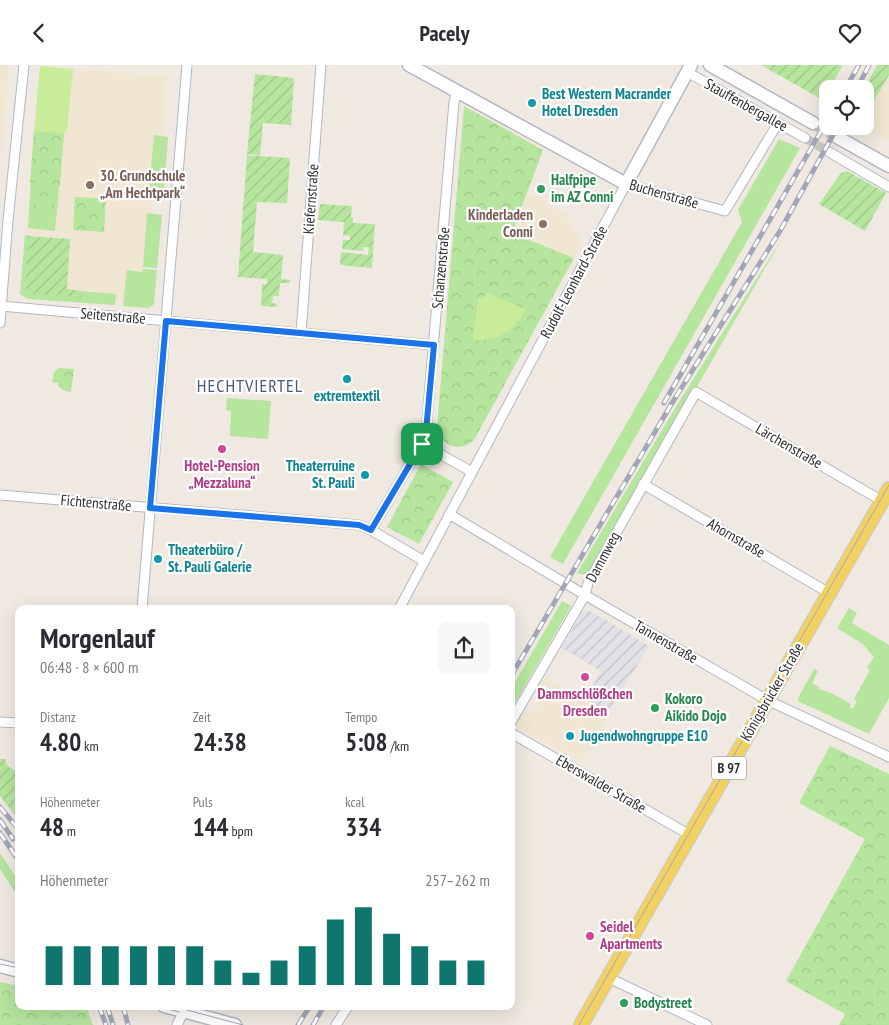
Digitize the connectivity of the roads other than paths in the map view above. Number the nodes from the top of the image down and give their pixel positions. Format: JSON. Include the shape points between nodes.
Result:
{"nodes":[{"id":1,"x":24,"y":65,"type":"edge"},
{"id":2,"x":187,"y":65,"type":"edge"},
{"id":3,"x":321,"y":65,"type":"edge"},
{"id":4,"x":409,"y":65,"type":"edge"},
{"id":5,"x":710,"y":65,"type":"edge"},
{"id":6,"x":689,"y":68,"type":"edge"},
{"id":7,"x":457,"y":91,"type":"junction"},
{"id":8,"x":778,"y":123,"type":"junction"},
{"id":9,"x":813,"y":123,"type":"tunnel mouth"},
{"id":10,"x":837,"y":137,"type":"tunnel mouth"},
{"id":11,"x":805,"y":138,"type":"tunnel mouth"},
{"id":12,"x":829,"y":152,"type":"tunnel mouth"},
{"id":13,"x":889,"y":166,"type":"edge"},
{"id":14,"x":626,"y":184,"type":"junction"},
{"id":15,"x":889,"y":187,"type":"edge"},
{"id":16,"x":1,"y":306,"type":"junction"},
{"id":17,"x":166,"y":321,"type":"junction"},
{"id":18,"x":0,"y":323,"type":"edge"},
{"id":19,"x":301,"y":333,"type":"junction"},
{"id":20,"x":434,"y":345,"type":"junction"},
{"id":21,"x":696,"y":392,"type":"joint"},
{"id":22,"x":422,"y":444,"type":"junction"},
{"id":23,"x":472,"y":472,"type":"junction"},
{"id":24,"x":643,"y":483,"type":"junction"},
{"id":25,"x":0,"y":495,"type":"edge"},
{"id":26,"x":886,"y":495,"type":"edge"},
{"id":27,"x":150,"y":508,"type":"junction"},
{"id":28,"x":449,"y":515,"type":"junction"},
{"id":29,"x":371,"y":530,"type":"junction"},
{"id":30,"x":424,"y":561,"type":"junction"},
{"id":31,"x":829,"y":593,"type":"junction"},
{"id":32,"x":585,"y":595,"type":"junction"},
{"id":33,"x":142,"y":605,"type":"edge"},
{"id":34,"x":401,"y":605,"type":"edge"},
{"id":35,"x":767,"y":700,"type":"junction"},
{"id":36,"x":515,"y":715,"type":"edge"},
{"id":37,"x":0,"y":721,"type":"edge"},
{"id":38,"x":15,"y":723,"type":"edge"},
{"id":39,"x":515,"y":735,"type":"edge"},
{"id":40,"x":889,"y":757,"type":"edge"},
{"id":41,"x":690,"y":835,"type":"junction"},
{"id":42,"x":0,"y":966,"type":"edge"},
{"id":43,"x":15,"y":970,"type":"edge"},
{"id":44,"x":608,"y":978,"type":"junction"},
{"id":45,"x":184,"y":1010,"type":"edge"},
{"id":46,"x":188,"y":1010,"type":"edge"},
{"id":47,"x":345,"y":1010,"type":"edge"},
{"id":48,"x":177,"y":1025,"type":"edge"},
{"id":49,"x":235,"y":1025,"type":"edge"},
{"id":50,"x":336,"y":1025,"type":"edge"},
{"id":51,"x":582,"y":1025,"type":"edge"},
{"id":52,"x":707,"y":1025,"type":"edge"}],
"edges":[{"from":1,"to":16,"type":"street"},
{"from":2,"to":17,"type":"street"},
{"from":3,"to":19,"type":"street","name":"Kiefernstraße"},
{"from":4,"to":7,"type":"street","name":"Buchenstraße"},
{"from":5,"to":9,"type":"street","name":"Stauffenbergallee"},
{"from":6,"to":8,"type":"street","name":"Stauffenbergallee"},
{"from":6,"to":14,"type":"street","name":"Rudolf-Leonhard-Straße"},
{"from":7,"to":14,"type":"street","name":"Buchenstraße"},
{"from":7,"to":20,"type":"street","name":"Schanzenstraße"},
{"from":8,"to":11,"type":"street","name":"Stauffenbergallee"},
{"from":8,"to":14,"type":"street","name":"Buchenstraße","via":[[725,211]]},
{"from":10,"to":13,"type":"street"},
{"from":12,"to":15,"type":"street"},
{"from":14,"to":23,"type":"street","name":"Rudolf-Leonhard-Straße"},
{"from":16,"to":17,"type":"street","name":"Seitenstraße"},
{"from":16,"to":18,"type":"street"},
{"from":17,"to":19,"type":"street","name":"Seitenstraße"},
{"from":17,"to":27,"type":"street"},
{"from":19,"to":20,"type":"street","name":"Seitenstraße"},
{"from":20,"to":22,"type":"street","name":"Schanzenstraße"},
{"from":21,"to":24,"type":"street","name":"Dammweg"},
{"from":21,"to":26,"type":"street","name":"Lärchenstraße"},
{"from":22,"to":23,"type":"street"},
{"from":22,"to":29,"type":"street","name":"Schanzenstraße"},
{"from":23,"to":28,"type":"street","name":"Rudolf-Leonhard-Straße"},
{"from":24,"to":31,"type":"street","name":"Ahornstraße"},
{"from":24,"to":32,"type":"street","name":"Dammweg","via":[[588,583]]},
{"from":25,"to":27,"type":"street","name":"Fichtenstraße"},
{"from":26,"to":31,"type":"main road","name":"Königsbrücker Straße","number":"B 97"},
{"from":27,"to":29,"type":"street","name":"Fichtenstraße","via":[[359,525]]},
{"from":27,"to":33,"type":"street"},
{"from":28,"to":30,"type":"street","name":"Rudolf-Leonhard-Straße"},
{"from":28,"to":32,"type":"street","name":"Tannenstraße"},
{"from":29,"to":30,"type":"street","name":"Fichtenstraße"},
{"from":30,"to":34,"type":"street"},
{"from":31,"to":35,"type":"main road","name":"Königsbrücker Straße","number":"B 97"},
{"from":32,"to":35,"type":"street","name":"Tannenstraße"},
{"from":32,"to":36,"type":"street","name":"Dammweg"},
{"from":35,"to":40,"type":"street","name":"Tannenstraße"},
{"from":35,"to":41,"type":"main road","name":"Königsbrücker Straße","number":"B 97"},
{"from":37,"to":38,"type":"street"},
{"from":39,"to":41,"type":"street","name":"Eberswalder Straße"},
{"from":41,"to":44,"type":"main road","name":"Königsbrücker Straße","number":"B 97"},
{"from":42,"to":43,"type":"street"},
{"from":44,"to":51,"type":"main road","name":"Königsbrücker Straße","number":"B 97"},
{"from":44,"to":52,"type":"street"},
{"from":45,"to":48,"type":"street"},
{"from":46,"to":49,"type":"street"},
{"from":47,"to":50,"type":"street"}]}
